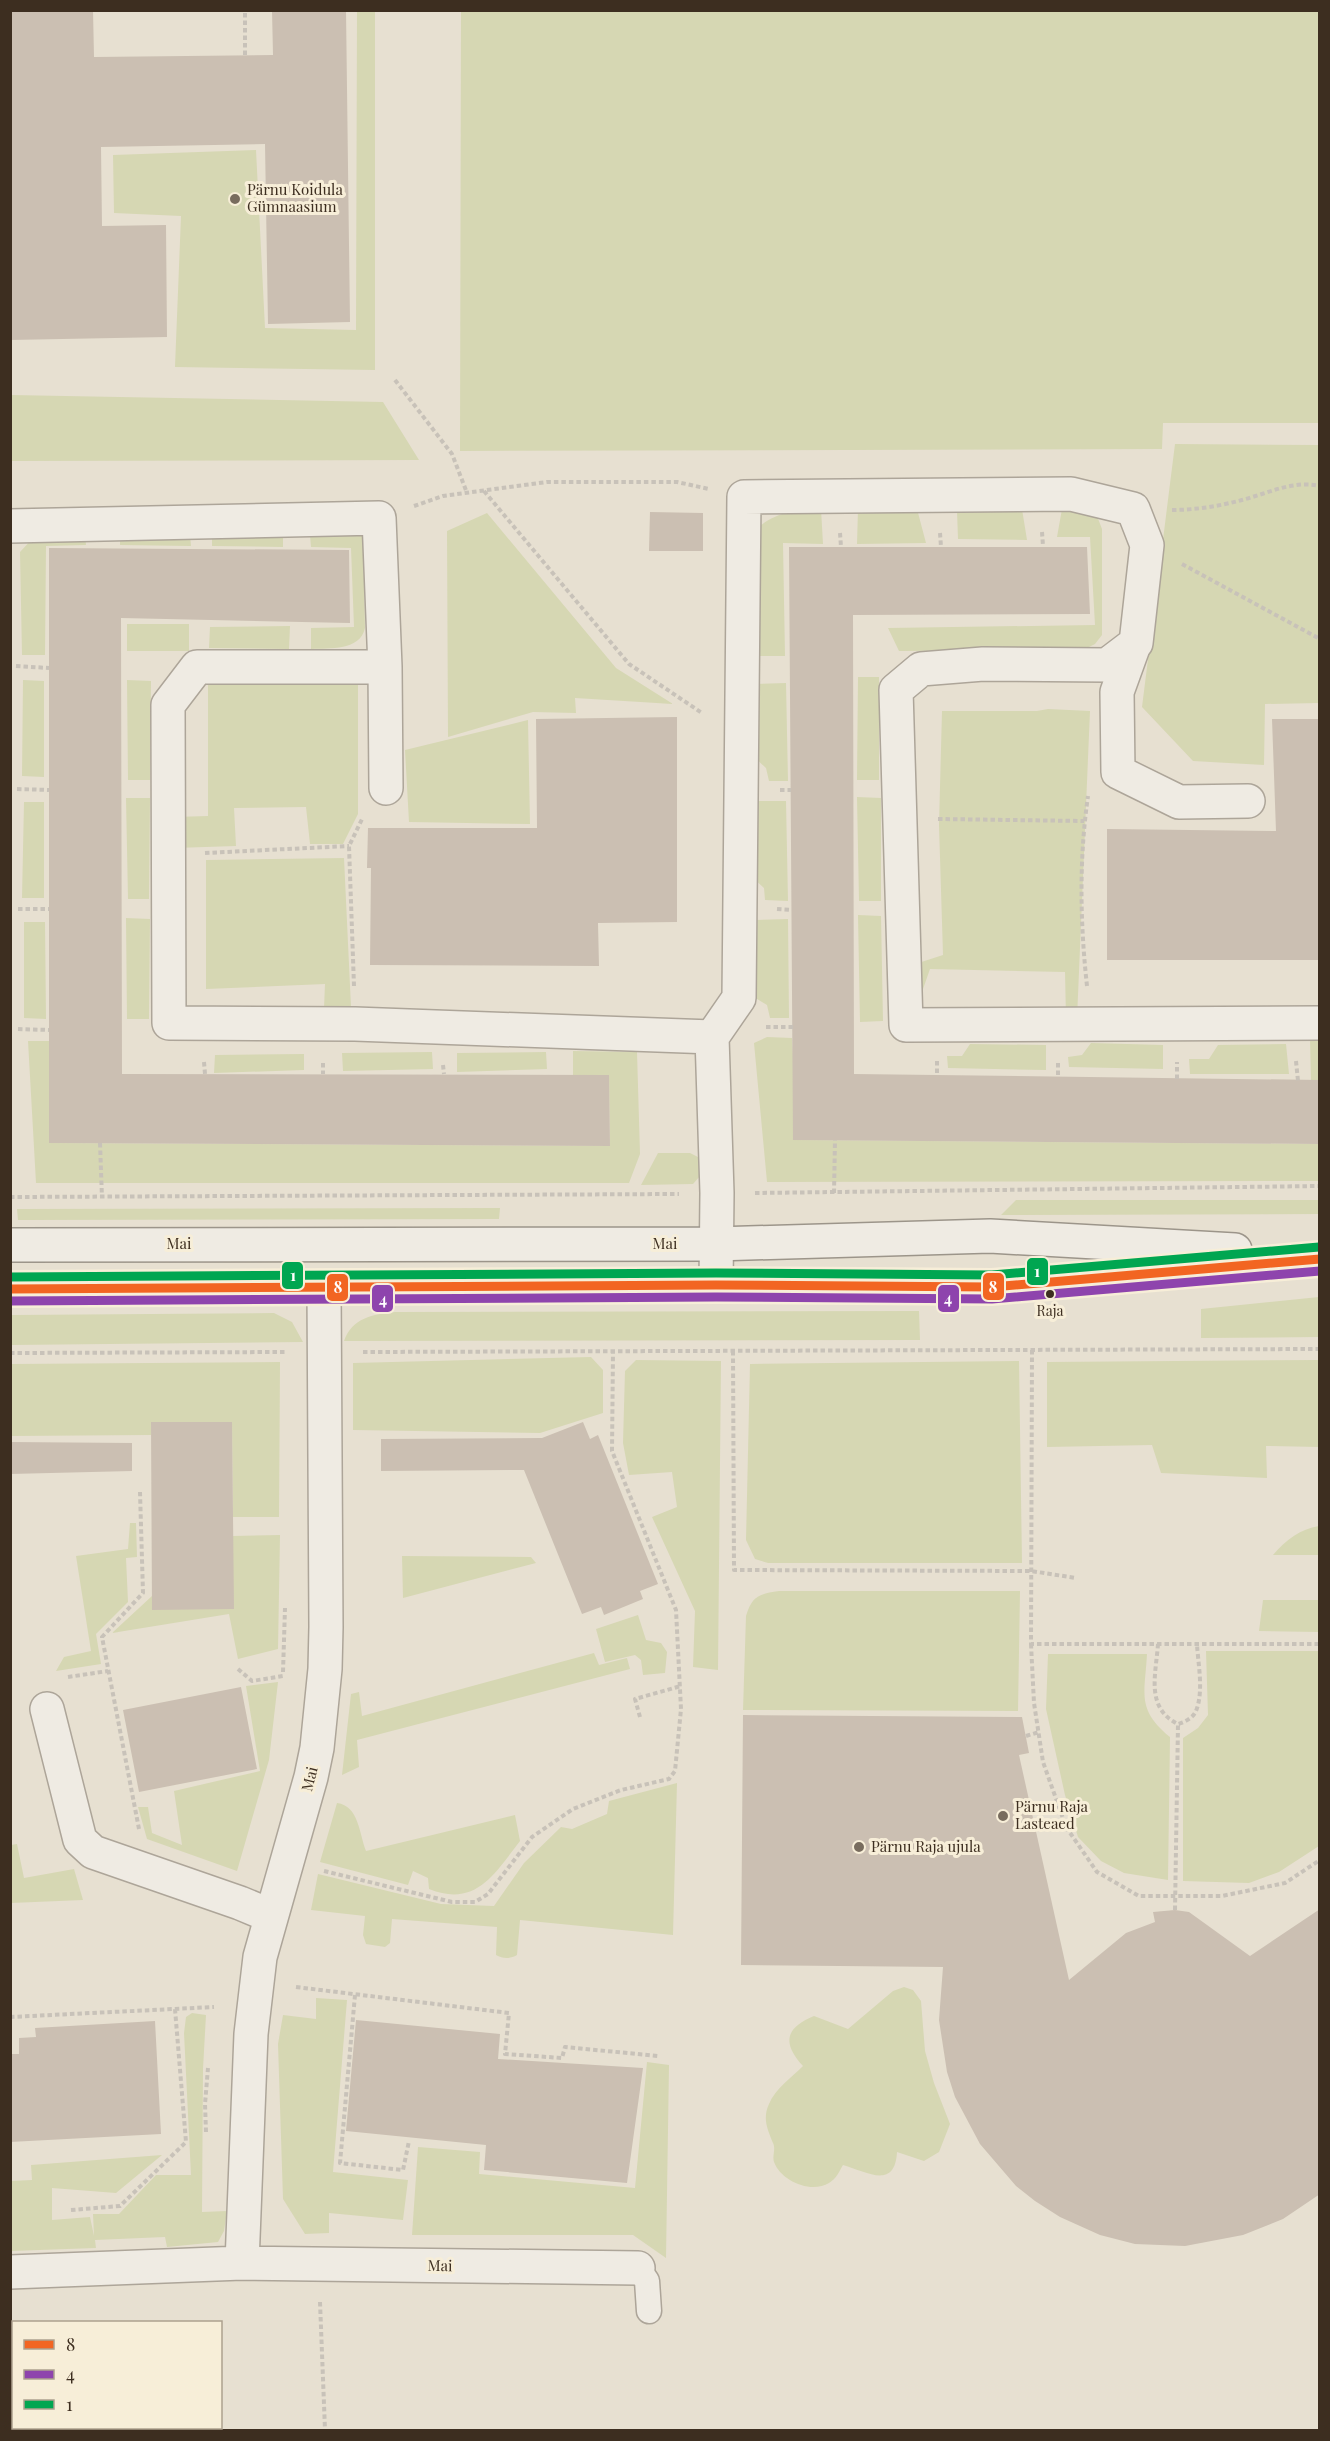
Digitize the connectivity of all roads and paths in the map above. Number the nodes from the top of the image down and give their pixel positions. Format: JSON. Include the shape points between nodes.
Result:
{"nodes":[{"id":1,"x":245,"y":10,"type":"edge"},
{"id":2,"x":245,"y":55,"type":"dead end"},
{"id":3,"x":395,"y":380,"type":"dead end"},
{"id":4,"x":1320,"y":486,"type":"edge"},
{"id":5,"x":484,"y":490,"type":"junction"},
{"id":6,"x":467,"y":493,"type":"junction"},
{"id":7,"x":744,"y":497,"type":"junction"},
{"id":8,"x":1133,"y":509,"type":"junction"},
{"id":9,"x":379,"y":518,"type":"junction"},
{"id":10,"x":10,"y":526,"type":"edge"},
{"id":11,"x":1147,"y":545,"type":"junction"},
{"id":12,"x":1320,"y":639,"type":"edge"},
{"id":13,"x":1134,"y":645,"type":"junction"},
{"id":14,"x":16,"y":666,"type":"dead end"},
{"id":15,"x":385,"y":667,"type":"junction"},
{"id":16,"x":49,"y":668,"type":"dead end"},
{"id":17,"x":742,"y":739,"type":"junction"},
{"id":18,"x":1089,"y":788,"type":"dead end"},
{"id":19,"x":17,"y":789,"type":"dead end"},
{"id":20,"x":49,"y":790,"type":"dead end"},
{"id":21,"x":375,"y":797,"type":"joint"},
{"id":22,"x":1248,"y":801,"type":"dead end"},
{"id":23,"x":900,"y":818,"type":"junction"},
{"id":24,"x":1084,"y":821,"type":"junction"},
{"id":25,"x":349,"y":846,"type":"junction"},
{"id":26,"x":168,"y":855,"type":"junction"},
{"id":27,"x":18,"y":909,"type":"dead end"},
{"id":28,"x":49,"y":909,"type":"dead end"},
{"id":29,"x":1091,"y":1023,"type":"junction"},
{"id":30,"x":1320,"y":1023,"type":"edge"},
{"id":31,"x":356,"y":1024,"type":"junction"},
{"id":32,"x":18,"y":1029,"type":"dead end"},
{"id":33,"x":49,"y":1030,"type":"dead end"},
{"id":34,"x":712,"y":1037,"type":"junction"},
{"id":35,"x":835,"y":1140,"type":"dead end"},
{"id":36,"x":100,"y":1143,"type":"dead end"},
{"id":37,"x":1320,"y":1186,"type":"edge"},
{"id":38,"x":717,"y":1193,"type":"junction"},
{"id":39,"x":834,"y":1193,"type":"junction"},
{"id":40,"x":10,"y":1197,"type":"edge"},
{"id":41,"x":102,"y":1198,"type":"junction"},
{"id":42,"x":716,"y":1244,"type":"junction"},
{"id":43,"x":10,"y":1245,"type":"edge"},
{"id":44,"x":1320,"y":1257,"type":"edge"},
{"id":45,"x":716,"y":1285,"type":"junction"},
{"id":46,"x":324,"y":1288,"type":"junction"},
{"id":47,"x":10,"y":1289,"type":"edge"},
{"id":48,"x":1032,"y":1350,"type":"junction"},
{"id":49,"x":1320,"y":1350,"type":"edge"},
{"id":50,"x":733,"y":1351,"type":"junction"},
{"id":51,"x":285,"y":1352,"type":"junction"},
{"id":52,"x":326,"y":1352,"type":"junction"},
{"id":53,"x":613,"y":1352,"type":"junction"},
{"id":54,"x":10,"y":1353,"type":"edge"},
{"id":55,"x":285,"y":1364,"type":"dead end"},
{"id":56,"x":140,"y":1492,"type":"dead end"},
{"id":57,"x":1031,"y":1570,"type":"junction"},
{"id":58,"x":1076,"y":1578,"type":"dead end"},
{"id":59,"x":285,"y":1605,"type":"dead end"},
{"id":60,"x":1031,"y":1644,"type":"junction"},
{"id":61,"x":1158,"y":1644,"type":"junction"},
{"id":62,"x":1197,"y":1644,"type":"junction"},
{"id":63,"x":1320,"y":1644,"type":"edge"},
{"id":64,"x":238,"y":1669,"type":"dead end"},
{"id":65,"x":283,"y":1676,"type":"junction"},
{"id":66,"x":681,"y":1686,"type":"junction"},
{"id":67,"x":283,"y":1687,"type":"dead end"},
{"id":68,"x":47,"y":1709,"type":"dead end"},
{"id":69,"x":640,"y":1717,"type":"dead end"},
{"id":70,"x":1178,"y":1724,"type":"junction"},
{"id":71,"x":1039,"y":1732,"type":"junction"},
{"id":72,"x":1026,"y":1736,"type":"dead end"},
{"id":73,"x":139,"y":1831,"type":"dead end"},
{"id":74,"x":1320,"y":1860,"type":"edge"},
{"id":75,"x":287,"y":1862,"type":"junction"},
{"id":76,"x":1176,"y":1896,"type":"junction"},
{"id":77,"x":1174,"y":1910,"type":"dead end"},
{"id":78,"x":271,"y":1916,"type":"junction"},
{"id":79,"x":293,"y":1986,"type":"dead end"},
{"id":80,"x":355,"y":1995,"type":"junction"},
{"id":81,"x":214,"y":2007,"type":"dead end"},
{"id":82,"x":175,"y":2008,"type":"junction"},
{"id":83,"x":10,"y":2017,"type":"edge"},
{"id":84,"x":658,"y":2056,"type":"dead end"},
{"id":85,"x":409,"y":2141,"type":"dead end"},
{"id":86,"x":70,"y":2210,"type":"dead end"},
{"id":87,"x":242,"y":2263,"type":"junction"},
{"id":88,"x":638,"y":2268,"type":"joint"},
{"id":89,"x":10,"y":2272,"type":"edge"},
{"id":90,"x":319,"y":2297,"type":"dead end"},
{"id":91,"x":649,"y":2311,"type":"dead end"},
{"id":92,"x":324,"y":2430,"type":"edge"}],
"edges":[{"from":1,"to":2,"type":"path"},
{"from":3,"to":6,"type":"path","via":[[452,454]]},
{"from":4,"to":8,"type":"path","via":[[1303,483],[1240,501],[1187,510]]},
{"from":5,"to":6,"type":"path"},
{"from":5,"to":7,"type":"path","via":[[547,482],[677,482]]},
{"from":5,"to":17,"type":"path","via":[[629,664]]},
{"from":6,"to":9,"type":"path","via":[[443,496]]},
{"from":7,"to":8,"type":"street","via":[[1071,494]]},
{"from":7,"to":17,"type":"street"},
{"from":8,"to":11,"type":"street"},
{"from":9,"to":10,"type":"street"},
{"from":9,"to":15,"type":"street"},
{"from":11,"to":12,"type":"path"},
{"from":11,"to":13,"type":"street"},
{"from":13,"to":22,"type":"street","via":[[1117,692],[1118,772],[1179,802]]},
{"from":13,"to":23,"type":"street","via":[[1107,665],[983,664],[921,669],[896,690]]},
{"from":14,"to":16,"type":"path"},
{"from":15,"to":21,"type":"street"},
{"from":15,"to":26,"type":"street","via":[[197,667],[168,705]]},
{"from":17,"to":34,"type":"street","via":[[739,998]]},
{"from":18,"to":24,"type":"path"},
{"from":19,"to":20,"type":"path"},
{"from":21,"to":25,"type":"path"},
{"from":23,"to":24,"type":"path"},
{"from":23,"to":29,"type":"street","via":[[906,1025]]},
{"from":24,"to":29,"type":"path","via":[[1081,933]]},
{"from":25,"to":26,"type":"path"},
{"from":25,"to":31,"type":"path"},
{"from":26,"to":31,"type":"street","via":[[169,1023]]},
{"from":27,"to":28,"type":"path"},
{"from":29,"to":30,"type":"street"},
{"from":31,"to":34,"type":"street"},
{"from":32,"to":33,"type":"path"},
{"from":34,"to":38,"type":"street"},
{"from":35,"to":39,"type":"path"},
{"from":36,"to":41,"type":"path"},
{"from":37,"to":39,"type":"path"},
{"from":38,"to":39,"type":"path"},
{"from":38,"to":41,"type":"path"},
{"from":38,"to":42,"type":"street"},
{"from":40,"to":41,"type":"path"},
{"from":42,"to":43,"type":"street","name":"Mai"},
{"from":42,"to":44,"type":"street","name":"Mai","via":[[990,1236]]},
{"from":42,"to":45,"type":"street"},
{"from":44,"to":45,"type":"street","name":"Mai","via":[[992,1287]]},
{"from":45,"to":46,"type":"street","name":"Mai"},
{"from":46,"to":47,"type":"street","name":"Mai"},
{"from":46,"to":52,"type":"street","name":"Mai"},
{"from":48,"to":49,"type":"path"},
{"from":48,"to":50,"type":"path"},
{"from":48,"to":57,"type":"path"},
{"from":50,"to":53,"type":"path"},
{"from":50,"to":57,"type":"path","via":[[735,1570]]},
{"from":51,"to":52,"type":"path"},
{"from":51,"to":54,"type":"path"},
{"from":51,"to":55,"type":"path"},
{"from":52,"to":53,"type":"path"},
{"from":52,"to":75,"type":"street","name":"Mai","via":[[325,1670],[317,1748]]},
{"from":53,"to":66,"type":"path","via":[[612,1451],[676,1610]]},
{"from":56,"to":73,"type":"path","via":[[143,1593],[102,1637]]},
{"from":57,"to":58,"type":"path"},
{"from":57,"to":60,"type":"path"},
{"from":59,"to":65,"type":"path"},
{"from":60,"to":61,"type":"path"},
{"from":60,"to":71,"type":"path"},
{"from":61,"to":62,"type":"path"},
{"from":61,"to":70,"type":"path","via":[[1155,1699],[1168,1720]]},
{"from":62,"to":63,"type":"path"},
{"from":62,"to":70,"type":"path","via":[[1200,1689],[1196,1712]]},
{"from":64,"to":65,"type":"path","via":[[252,1681]]},
{"from":65,"to":67,"type":"path"},
{"from":66,"to":69,"type":"path","via":[[634,1699]]},
{"from":66,"to":75,"type":"path","via":[[675,1771],[669,1779],[621,1790],[573,1809],[532,1838],[488,1894],[475,1902],[452,1902]]},
{"from":68,"to":78,"type":"street","via":[[80,1840],[93,1852]]},
{"from":70,"to":76,"type":"path"},
{"from":71,"to":72,"type":"path"},
{"from":71,"to":76,"type":"path","via":[[1043,1762],[1066,1827],[1097,1872],[1139,1896]]},
{"from":74,"to":76,"type":"path","via":[[1285,1883],[1222,1896]]},
{"from":75,"to":78,"type":"street","name":"Mai"},
{"from":76,"to":77,"type":"path"},
{"from":78,"to":87,"type":"street","name":"Mai","via":[[260,1957],[251,2034]]},
{"from":79,"to":80,"type":"path"},
{"from":80,"to":84,"type":"path","via":[[508,2013],[505,2054],[562,2058],[565,2047]]},
{"from":80,"to":85,"type":"path","via":[[340,2163],[403,2170]]},
{"from":81,"to":82,"type":"path"},
{"from":82,"to":83,"type":"path"},
{"from":82,"to":86,"type":"path","via":[[186,2142],[120,2206]]},
{"from":87,"to":88,"type":"street","name":"Mai"},
{"from":87,"to":89,"type":"street","name":"Mai"},
{"from":88,"to":91,"type":"lane","via":[[646,2281]]},
{"from":90,"to":92,"type":"path"}]}
